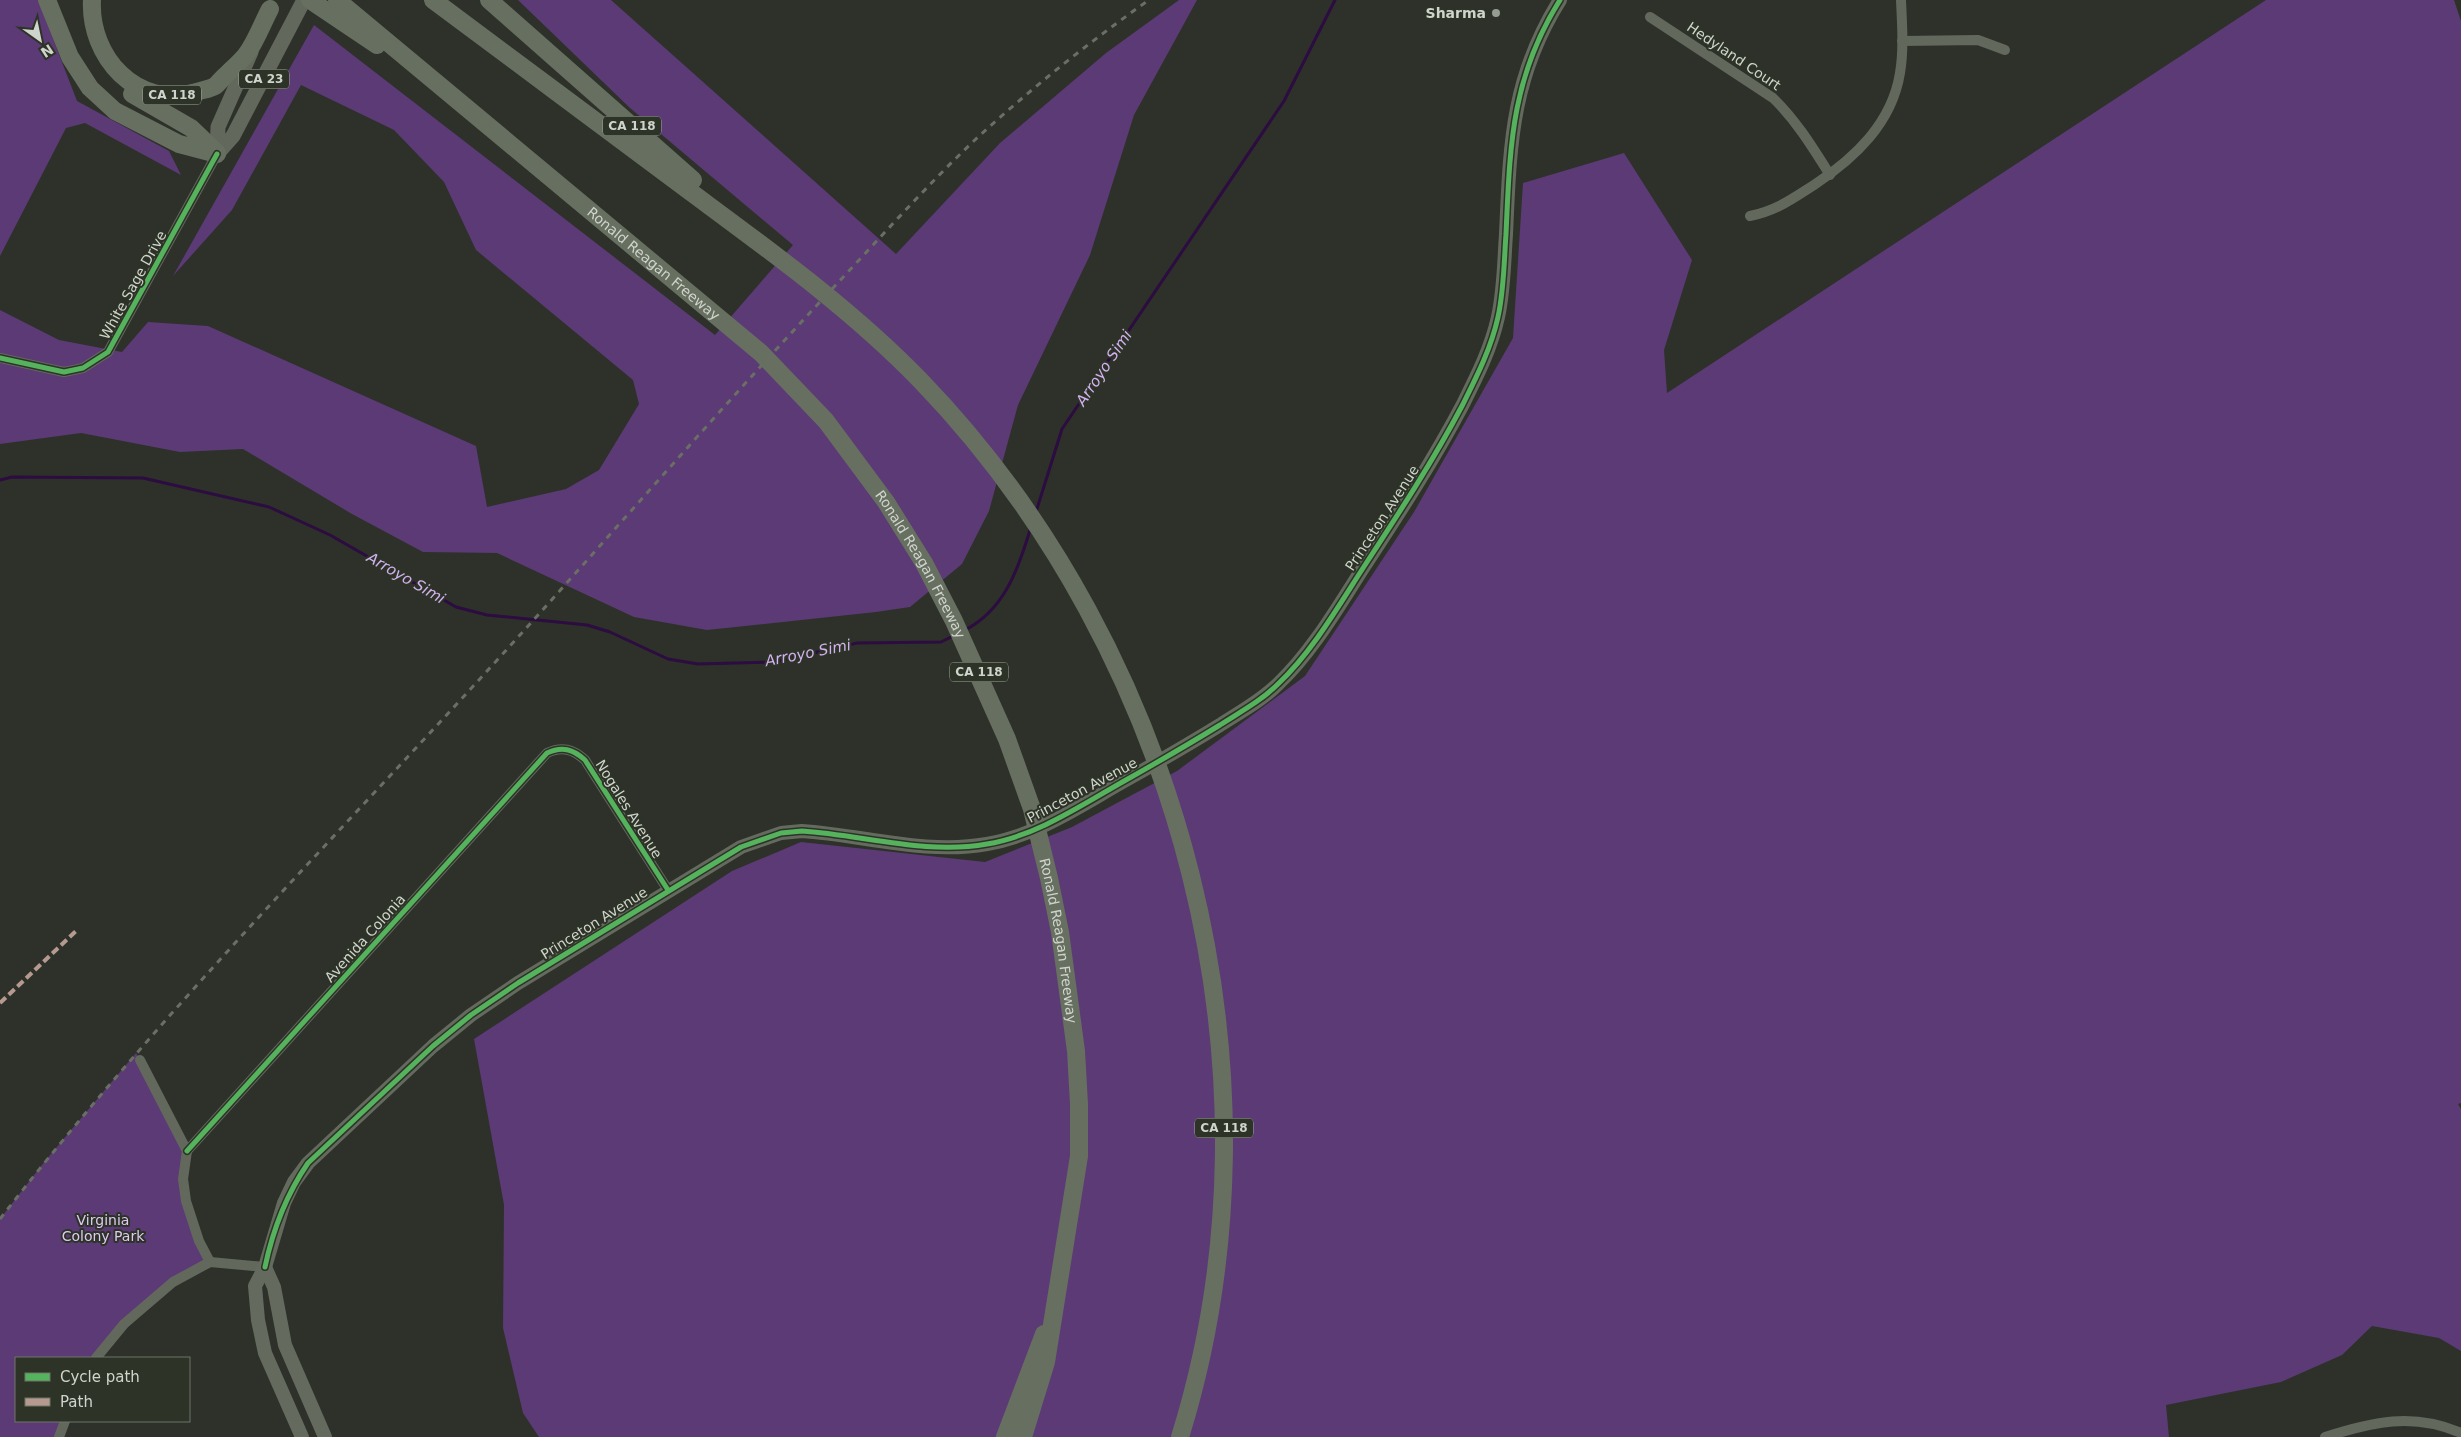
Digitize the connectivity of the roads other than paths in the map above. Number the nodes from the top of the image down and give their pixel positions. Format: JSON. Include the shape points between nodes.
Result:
{"nodes":[{"id":1,"x":47,"y":0,"type":"edge"},
{"id":2,"x":92,"y":0,"type":"edge"},
{"id":3,"x":304,"y":0,"type":"edge"},
{"id":4,"x":310,"y":0,"type":"edge"},
{"id":5,"x":433,"y":0,"type":"edge"},
{"id":6,"x":489,"y":0,"type":"edge"},
{"id":7,"x":1560,"y":0,"type":"edge"},
{"id":8,"x":1901,"y":0,"type":"edge"},
{"id":9,"x":273,"y":5,"type":"edge"},
{"id":10,"x":342,"y":10,"type":"edge"},
{"id":11,"x":1650,"y":17,"type":"dead end"},
{"id":12,"x":1902,"y":41,"type":"junction"},
{"id":13,"x":2005,"y":50,"type":"dead end"},
{"id":14,"x":110,"y":63,"type":"junction"},
{"id":15,"x":217,"y":154,"type":"junction"},
{"id":16,"x":1830,"y":175,"type":"junction"},
{"id":17,"x":1750,"y":216,"type":"dead end"},
{"id":18,"x":773,"y":253,"type":"junction"},
{"id":19,"x":0,"y":358,"type":"edge"},
{"id":20,"x":564,"y":749,"type":"joint"},
{"id":21,"x":668,"y":890,"type":"junction"},
{"id":22,"x":140,"y":1060,"type":"dead end"},
{"id":23,"x":187,"y":1151,"type":"junction"},
{"id":24,"x":210,"y":1262,"type":"junction"},
{"id":25,"x":265,"y":1267,"type":"junction"},
{"id":26,"x":1053,"y":1316,"type":"junction"},
{"id":27,"x":97,"y":1357,"type":"edge"},
{"id":28,"x":65,"y":1422,"type":"edge"},
{"id":29,"x":2461,"y":1433,"type":"edge"},
{"id":30,"x":59,"y":1437,"type":"edge"},
{"id":31,"x":302,"y":1437,"type":"edge"},
{"id":32,"x":325,"y":1437,"type":"edge"},
{"id":33,"x":1005,"y":1437,"type":"edge"},
{"id":34,"x":1023,"y":1437,"type":"edge"},
{"id":35,"x":1180,"y":1437,"type":"edge"},
{"id":36,"x":2325,"y":1437,"type":"edge"}],
"edges":[{"from":1,"to":15,"type":"highway","via":[[70,57],[90,88],[115,111],[179,144]]},
{"from":2,"to":14,"type":"highway","number":"CA 118","via":[[91,17],[98,41]]},
{"from":3,"to":15,"type":"main road","number":"CA 23","via":[[233,136]]},
{"from":4,"to":10,"type":"highway","number":"CA 118"},
{"from":5,"to":18,"type":"highway"},
{"from":6,"to":18,"type":"highway","number":"CA 118"},
{"from":7,"to":21,"type":"street","name":"Princeton Avenue","via":[[1549,17],[1520,87],[1511,139],[1503,286],[1498,316],[1481,367],[1435,457],[1341,602],[1299,662],[1279,684],[1256,703],[1174,753],[1054,820],[1017,836],[991,844],[940,848],[821,833],[781,833],[741,847]]},
{"from":8,"to":12,"type":"street"},
{"from":9,"to":14,"type":"highway","number":"CA 118","via":[[246,55],[214,86],[188,94],[161,96],[143,89]]},
{"from":9,"to":15,"type":"main road","via":[[218,127]]},
{"from":10,"to":26,"type":"highway","name":"Ronald Reagan Freeway","number":"CA 118","via":[[452,95],[761,353],[826,421],[924,563],[954,620],[1007,739],[1032,809],[1050,878],[1068,987],[1079,1104],[1079,1156]]},
{"from":11,"to":16,"type":"street","name":"Hedyland Court","via":[[1773,98],[1805,137]]},
{"from":12,"to":13,"type":"street","via":[[1978,40]]},
{"from":12,"to":16,"type":"street","via":[[1900,74],[1892,102],[1880,125],[1860,149]]},
{"from":14,"to":15,"type":"highway","via":[[132,94],[191,128]]},
{"from":15,"to":19,"type":"street","name":"White Sage Drive","via":[[108,352],[83,368],[64,372]]},
{"from":16,"to":17,"type":"street","via":[[1775,210]]},
{"from":18,"to":35,"type":"highway","number":"CA 118","via":[[856,319],[919,379],[955,418],[1026,509],[1067,572],[1116,665],[1149,741],[1176,818],[1208,953],[1224,1138],[1223,1196],[1205,1340]]},
{"from":20,"to":21,"type":"street","name":"Nogales Avenue","via":[[576,752],[585,760]]},
{"from":20,"to":23,"type":"street","name":"Avenida Colonia","via":[[547,753],[540,760]]},
{"from":21,"to":25,"type":"street","name":"Princeton Avenue","via":[[471,1015],[322,1148],[299,1176],[284,1203]]},
{"from":22,"to":23,"type":"street"},
{"from":23,"to":24,"type":"street","via":[[183,1179],[186,1201],[199,1241]]},
{"from":24,"to":25,"type":"street"},
{"from":24,"to":27,"type":"street","via":[[173,1282],[124,1324]]},
{"from":25,"to":31,"type":"street","name":"Princeton Avenue","via":[[255,1286],[265,1353]]},
{"from":25,"to":32,"type":"street","via":[[274,1287],[286,1345]]},
{"from":26,"to":33,"type":"highway","via":[[1038,1346]]},
{"from":26,"to":34,"type":"highway","name":"Ronald Reagan Freeway","number":"CA 118","via":[[1046,1362]]},
{"from":28,"to":30,"type":"street"},
{"from":29,"to":36,"type":"street","via":[[2408,1420],[2366,1424]]}]}
